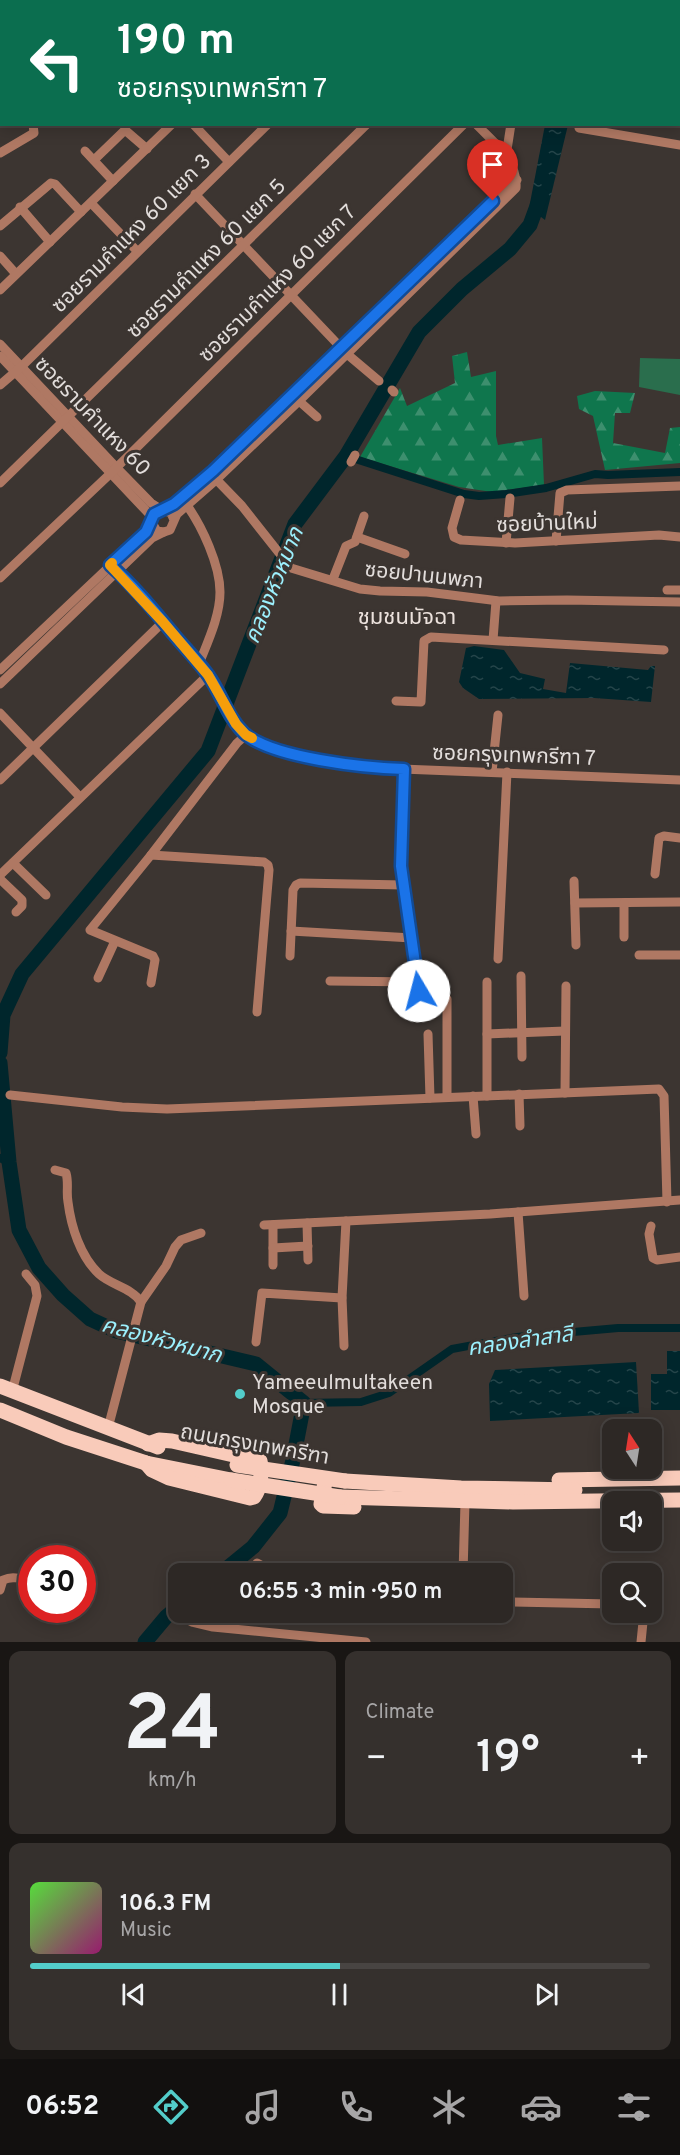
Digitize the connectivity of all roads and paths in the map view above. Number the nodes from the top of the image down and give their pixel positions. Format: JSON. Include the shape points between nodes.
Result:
{"nodes":[{"id":1,"x":170,"y":126,"type":"edge"},
{"id":2,"x":195,"y":126,"type":"edge"},
{"id":3,"x":266,"y":126,"type":"edge"},
{"id":4,"x":365,"y":126,"type":"edge"},
{"id":5,"x":462,"y":126,"type":"edge"},
{"id":6,"x":478,"y":126,"type":"edge"},
{"id":7,"x":512,"y":126,"type":"edge"},
{"id":8,"x":579,"y":128,"type":"dead end"},
{"id":9,"x":33,"y":129,"type":"edge"},
{"id":10,"x":680,"y":145,"type":"edge"},
{"id":11,"x":147,"y":149,"type":"junction"},
{"id":12,"x":85,"y":151,"type":"dead end"},
{"id":13,"x":0,"y":153,"type":"edge"},
{"id":14,"x":506,"y":156,"type":"junction"},
{"id":15,"x":94,"y":160,"type":"junction"},
{"id":16,"x":229,"y":162,"type":"junction"},
{"id":17,"x":113,"y":181,"type":"junction"},
{"id":18,"x":195,"y":194,"type":"junction"},
{"id":19,"x":91,"y":203,"type":"junction"},
{"id":20,"x":20,"y":207,"type":"junction"},
{"id":21,"x":81,"y":212,"type":"junction"},
{"id":22,"x":0,"y":226,"type":"edge"},
{"id":23,"x":50,"y":242,"type":"junction"},
{"id":24,"x":244,"y":246,"type":"junction"},
{"id":25,"x":137,"y":251,"type":"junction"},
{"id":26,"x":0,"y":256,"type":"edge"},
{"id":27,"x":16,"y":274,"type":"junction"},
{"id":28,"x":0,"y":290,"type":"edge"},
{"id":29,"x":291,"y":295,"type":"junction"},
{"id":30,"x":0,"y":344,"type":"edge"},
{"id":31,"x":344,"y":351,"type":"junction"},
{"id":32,"x":0,"y":356,"type":"edge"},
{"id":33,"x":18,"y":369,"type":"junction"},
{"id":34,"x":379,"y":381,"type":"dead end"},
{"id":35,"x":0,"y":385,"type":"edge"},
{"id":36,"x":299,"y":401,"type":"junction"},
{"id":37,"x":317,"y":417,"type":"dead end"},
{"id":38,"x":66,"y":420,"type":"junction"},
{"id":39,"x":113,"y":470,"type":"junction"},
{"id":40,"x":214,"y":476,"type":"junction"},
{"id":41,"x":0,"y":483,"type":"edge"},
{"id":42,"x":680,"y":486,"type":"edge"},
{"id":43,"x":510,"y":498,"type":"dead end"},
{"id":44,"x":460,"y":500,"type":"dead end"},
{"id":45,"x":186,"y":504,"type":"junction"},
{"id":46,"x":164,"y":510,"type":"junction"},
{"id":47,"x":364,"y":516,"type":"dead end"},
{"id":48,"x":152,"y":519,"type":"junction"},
{"id":49,"x":174,"y":520,"type":"junction"},
{"id":50,"x":164,"y":532,"type":"junction"},
{"id":51,"x":357,"y":537,"type":"junction"},
{"id":52,"x":680,"y":537,"type":"edge"},
{"id":53,"x":556,"y":541,"type":"junction"},
{"id":54,"x":506,"y":543,"type":"junction"},
{"id":55,"x":405,"y":554,"type":"dead end"},
{"id":56,"x":114,"y":568,"type":"junction"},
{"id":57,"x":0,"y":578,"type":"edge"},
{"id":58,"x":333,"y":579,"type":"junction"},
{"id":59,"x":667,"y":590,"type":"dead end"},
{"id":60,"x":680,"y":590,"type":"edge"},
{"id":61,"x":496,"y":600,"type":"junction"},
{"id":62,"x":680,"y":602,"type":"edge"},
{"id":63,"x":163,"y":622,"type":"junction"},
{"id":64,"x":51,"y":628,"type":"junction"},
{"id":65,"x":493,"y":640,"type":"junction"},
{"id":66,"x":664,"y":650,"type":"dead end"},
{"id":67,"x":199,"y":664,"type":"junction"},
{"id":68,"x":0,"y":670,"type":"edge"},
{"id":69,"x":211,"y":679,"type":"junction"},
{"id":70,"x":0,"y":684,"type":"edge"},
{"id":71,"x":396,"y":701,"type":"dead end"},
{"id":72,"x":0,"y":713,"type":"edge"},
{"id":73,"x":498,"y":715,"type":"dead end"},
{"id":74,"x":246,"y":735,"type":"junction"},
{"id":75,"x":33,"y":749,"type":"junction"},
{"id":76,"x":404,"y":769,"type":"junction"},
{"id":77,"x":492,"y":772,"type":"junction"},
{"id":78,"x":507,"y":772,"type":"junction"},
{"id":79,"x":0,"y":780,"type":"edge"},
{"id":80,"x":680,"y":780,"type":"edge"},
{"id":81,"x":80,"y":797,"type":"junction"},
{"id":82,"x":680,"y":838,"type":"edge"},
{"id":83,"x":151,"y":855,"type":"junction"},
{"id":84,"x":13,"y":863,"type":"junction"},
{"id":85,"x":655,"y":874,"type":"dead end"},
{"id":86,"x":0,"y":877,"type":"edge"},
{"id":87,"x":574,"y":881,"type":"dead end"},
{"id":88,"x":404,"y":885,"type":"junction"},
{"id":89,"x":46,"y":895,"type":"dead end"},
{"id":90,"x":680,"y":902,"type":"edge"},
{"id":91,"x":575,"y":903,"type":"junction"},
{"id":92,"x":624,"y":903,"type":"junction"},
{"id":93,"x":16,"y":912,"type":"dead end"},
{"id":94,"x":291,"y":931,"type":"junction"},
{"id":95,"x":624,"y":937,"type":"dead end"},
{"id":96,"x":412,"y":938,"type":"junction"},
{"id":97,"x":114,"y":941,"type":"junction"},
{"id":98,"x":576,"y":945,"type":"dead end"},
{"id":99,"x":639,"y":955,"type":"dead end"},
{"id":100,"x":680,"y":955,"type":"edge"},
{"id":101,"x":290,"y":956,"type":"dead end"},
{"id":102,"x":498,"y":959,"type":"dead end"},
{"id":103,"x":521,"y":976,"type":"dead end"},
{"id":104,"x":98,"y":978,"type":"dead end"},
{"id":105,"x":330,"y":981,"type":"dead end"},
{"id":106,"x":151,"y":982,"type":"dead end"},
{"id":107,"x":487,"y":982,"type":"dead end"},
{"id":108,"x":566,"y":987,"type":"dead end"},
{"id":109,"x":447,"y":999,"type":"dead end"},
{"id":110,"x":257,"y":1012,"type":"dead end"},
{"id":111,"x":566,"y":1031,"type":"junction"},
{"id":112,"x":522,"y":1033,"type":"junction"},
{"id":113,"x":428,"y":1034,"type":"dead end"},
{"id":114,"x":487,"y":1034,"type":"junction"},
{"id":115,"x":522,"y":1057,"type":"dead end"},
{"id":116,"x":565,"y":1093,"type":"junction"},
{"id":117,"x":519,"y":1094,"type":"junction"},
{"id":118,"x":10,"y":1095,"type":"dead end"},
{"id":119,"x":473,"y":1096,"type":"junction"},
{"id":120,"x":487,"y":1096,"type":"junction"},
{"id":121,"x":447,"y":1097,"type":"junction"},
{"id":122,"x":430,"y":1098,"type":"junction"},
{"id":123,"x":520,"y":1126,"type":"dead end"},
{"id":124,"x":476,"y":1134,"type":"dead end"},
{"id":125,"x":55,"y":1170,"type":"dead end"},
{"id":126,"x":680,"y":1200,"type":"edge"},
{"id":127,"x":667,"y":1202,"type":"junction"},
{"id":128,"x":518,"y":1212,"type":"junction"},
{"id":129,"x":346,"y":1221,"type":"junction"},
{"id":130,"x":307,"y":1223,"type":"junction"},
{"id":131,"x":651,"y":1226,"type":"dead end"},
{"id":132,"x":201,"y":1233,"type":"dead end"},
{"id":133,"x":308,"y":1246,"type":"junction"},
{"id":134,"x":273,"y":1248,"type":"junction"},
{"id":135,"x":680,"y":1257,"type":"edge"},
{"id":136,"x":308,"y":1260,"type":"dead end"},
{"id":137,"x":273,"y":1265,"type":"dead end"},
{"id":138,"x":26,"y":1274,"type":"dead end"},
{"id":139,"x":524,"y":1296,"type":"dead end"},
{"id":140,"x":342,"y":1298,"type":"junction"},
{"id":141,"x":141,"y":1302,"type":"junction"},
{"id":142,"x":256,"y":1342,"type":"dead end"},
{"id":143,"x":344,"y":1346,"type":"dead end"},
{"id":144,"x":4,"y":1385,"type":"edge"},
{"id":145,"x":0,"y":1410,"type":"edge"},
{"id":146,"x":0,"y":1420,"type":"edge"},
{"id":147,"x":108,"y":1428,"type":"junction"},
{"id":148,"x":66,"y":1437,"type":"junction"},
{"id":149,"x":148,"y":1444,"type":"junction"},
{"id":150,"x":147,"y":1463,"type":"junction"},
{"id":151,"x":680,"y":1478,"type":"edge"},
{"id":152,"x":680,"y":1489,"type":"edge"},
{"id":153,"x":513,"y":1495,"type":"junction"},
{"id":154,"x":463,"y":1497,"type":"junction"},
{"id":155,"x":680,"y":1500,"type":"edge"},
{"id":156,"x":602,"y":1508,"type":"edge"},
{"id":157,"x":662,"y":1508,"type":"edge"},
{"id":158,"x":680,"y":1508,"type":"edge"},
{"id":159,"x":464,"y":1563,"type":"edge"},
{"id":160,"x":18,"y":1578,"type":"edge"},
{"id":161,"x":0,"y":1590,"type":"edge"},
{"id":162,"x":513,"y":1602,"type":"dead end"},
{"id":163,"x":602,"y":1604,"type":"edge"},
{"id":164,"x":196,"y":1623,"type":"edge"},
{"id":165,"x":643,"y":1623,"type":"edge"},
{"id":166,"x":366,"y":1642,"type":"edge"},
{"id":167,"x":641,"y":1642,"type":"edge"}],
"edges":[{"from":1,"to":11,"type":"street"},
{"from":2,"to":16,"type":"street"},
{"from":3,"to":16,"type":"street","name":"ซอยรามคำแหง 60 แยก 3"},
{"from":4,"to":24,"type":"street","name":"ซอยรามคำแหง 60 แยก 5"},
{"from":5,"to":29,"type":"street","name":"ซอยรามคำแหง 60 แยก 7"},
{"from":6,"to":14,"type":"street"},
{"from":7,"to":14,"type":"street"},
{"from":8,"to":10,"type":"street"},
{"from":9,"to":13,"type":"street"},
{"from":11,"to":15,"type":"street","via":[[125,130]]},
{"from":11,"to":17,"type":"street"},
{"from":12,"to":15,"type":"street"},
{"from":14,"to":31,"type":"street","via":[[513,165],[516,188]]},
{"from":15,"to":17,"type":"street"},
{"from":16,"to":18,"type":"street","name":"ซอยรามคำแหง 60 แยก 3"},
{"from":17,"to":19,"type":"street"},
{"from":18,"to":24,"type":"street"},
{"from":18,"to":25,"type":"street","name":"ซอยรามคำแหง 60 แยก 3"},
{"from":19,"to":21,"type":"street"},
{"from":19,"to":25,"type":"street"},
{"from":20,"to":21,"type":"street","via":[[51,183]]},
{"from":20,"to":22,"type":"street"},
{"from":20,"to":23,"type":"street"},
{"from":21,"to":23,"type":"street"},
{"from":23,"to":27,"type":"street"},
{"from":24,"to":29,"type":"street"},
{"from":24,"to":38,"type":"street","name":"ซอยรามคำแหง 60 แยก 5"},
{"from":25,"to":33,"type":"street","name":"ซอยรามคำแหง 60 แยก 3"},
{"from":26,"to":27,"type":"street"},
{"from":27,"to":28,"type":"street"},
{"from":29,"to":31,"type":"street"},
{"from":29,"to":39,"type":"street","name":"ซอยรามคำแหง 60 แยก 7"},
{"from":30,"to":33,"type":"street","name":"ซอยรามคำแหง 60"},
{"from":31,"to":34,"type":"street"},
{"from":31,"to":36,"type":"street"},
{"from":31,"to":40,"type":"street"},
{"from":32,"to":33,"type":"street","name":"ซอยรามคำแหง 60"},
{"from":33,"to":35,"type":"street","name":"ซอยรามคำแหง 60 แยก 3"},
{"from":33,"to":38,"type":"street","name":"ซอยรามคำแหง 60"},
{"from":36,"to":37,"type":"street"},
{"from":36,"to":40,"type":"street"},
{"from":38,"to":39,"type":"street","name":"ซอยรามคำแหง 60"},
{"from":38,"to":41,"type":"street","name":"ซอยรามคำแหง 60 แยก 5"},
{"from":39,"to":46,"type":"street","name":"ซอยรามคำแหง 60"},
{"from":39,"to":48,"type":"street","name":"ซอยรามคำแหง 60"},
{"from":39,"to":57,"type":"street","name":"ซอยรามคำแหง 60 แยก 7"},
{"from":40,"to":45,"type":"street"},
{"from":40,"to":46,"type":"street"},
{"from":40,"to":58,"type":"street","name":"ซอยปานนพภา","via":[[291,568]]},
{"from":42,"to":53,"type":"street","via":[[560,493]]},
{"from":43,"to":54,"type":"street"},
{"from":44,"to":54,"type":"street","name":"ซอยบ้านใหม่","via":[[452,528],[454,537]]},
{"from":45,"to":49,"type":"street"},
{"from":45,"to":67,"type":"street","via":[[214,559],[220,592],[214,624]]},
{"from":46,"to":48,"type":"street","via":[[157,511]]},
{"from":46,"to":49,"type":"street","name":"ซอยรามคำแหง 60"},
{"from":47,"to":51,"type":"street"},
{"from":48,"to":50,"type":"street","name":"ซอยรามคำแหง 60","via":[[154,528]]},
{"from":48,"to":56,"type":"street","via":[[146,532]]},
{"from":49,"to":50,"type":"street","via":[[170,530]]},
{"from":50,"to":56,"type":"street"},
{"from":51,"to":55,"type":"street"},
{"from":51,"to":58,"type":"street","via":[[346,546]]},
{"from":52,"to":53,"type":"street","name":"ซอยบ้านใหม่"},
{"from":53,"to":54,"type":"street","name":"ซอยบ้านใหม่"},
{"from":56,"to":63,"type":"street","name":"ซอยกรุงเทพกรีฑา 7"},
{"from":56,"to":64,"type":"street"},
{"from":58,"to":61,"type":"street","name":"ซอยปานนพภา","via":[[360,589]]},
{"from":59,"to":60,"type":"street"},
{"from":61,"to":62,"type":"street","name":"ซอยปานนพภา"},
{"from":61,"to":65,"type":"street"},
{"from":63,"to":67,"type":"street","name":"ซอยกรุงเทพกรีฑา 7"},
{"from":63,"to":75,"type":"street"},
{"from":64,"to":68,"type":"street"},
{"from":64,"to":70,"type":"street"},
{"from":65,"to":66,"type":"street"},
{"from":65,"to":71,"type":"street","via":[[427,638],[421,702]]},
{"from":67,"to":69,"type":"street","name":"ซอยกรุงเทพกรีฑา 7"},
{"from":69,"to":74,"type":"street","name":"ซอยกรุงเทพกรีฑา 7"},
{"from":69,"to":81,"type":"street"},
{"from":72,"to":75,"type":"street"},
{"from":73,"to":77,"type":"street"},
{"from":74,"to":76,"type":"street","name":"ซอยกรุงเทพกรีฑา 7","via":[[295,755]]},
{"from":74,"to":83,"type":"street"},
{"from":75,"to":79,"type":"street"},
{"from":75,"to":81,"type":"street"},
{"from":76,"to":77,"type":"street","name":"ซอยกรุงเทพกรีฑา 7"},
{"from":76,"to":88,"type":"street"},
{"from":77,"to":78,"type":"street","name":"ซอยกรุงเทพกรีฑา 7"},
{"from":78,"to":80,"type":"street","name":"ซอยกรุงเทพกรีฑา 7"},
{"from":78,"to":102,"type":"street"},
{"from":81,"to":84,"type":"street"},
{"from":82,"to":85,"type":"street","via":[[658,838]]},
{"from":83,"to":97,"type":"street","via":[[90,930]]},
{"from":83,"to":110,"type":"street","via":[[268,865]]},
{"from":84,"to":86,"type":"street"},
{"from":84,"to":89,"type":"street"},
{"from":86,"to":93,"type":"street","via":[[22,900]]},
{"from":87,"to":91,"type":"street"},
{"from":88,"to":94,"type":"street","via":[[300,883],[293,890]]},
{"from":88,"to":96,"type":"street"},
{"from":90,"to":92,"type":"street"},
{"from":91,"to":92,"type":"street"},
{"from":91,"to":98,"type":"street"},
{"from":92,"to":95,"type":"street"},
{"from":94,"to":96,"type":"street"},
{"from":94,"to":101,"type":"street"},
{"from":96,"to":105,"type":"street","via":[[419,986]]},
{"from":97,"to":104,"type":"street"},
{"from":97,"to":106,"type":"street","via":[[153,956]]},
{"from":99,"to":100,"type":"street"},
{"from":103,"to":112,"type":"street"},
{"from":107,"to":114,"type":"street"},
{"from":108,"to":111,"type":"street"},
{"from":109,"to":121,"type":"street"},
{"from":111,"to":112,"type":"street"},
{"from":111,"to":116,"type":"street"},
{"from":112,"to":114,"type":"street"},
{"from":112,"to":115,"type":"street"},
{"from":113,"to":122,"type":"street"},
{"from":114,"to":120,"type":"street"},
{"from":116,"to":117,"type":"street"},
{"from":116,"to":127,"type":"street","via":[[659,1089],[664,1096]]},
{"from":117,"to":120,"type":"street"},
{"from":117,"to":123,"type":"street"},
{"from":118,"to":122,"type":"street","via":[[167,1109]]},
{"from":119,"to":120,"type":"street"},
{"from":119,"to":121,"type":"street"},
{"from":119,"to":124,"type":"street"},
{"from":121,"to":122,"type":"street"},
{"from":125,"to":141,"type":"street","via":[[66,1173],[71,1223],[90,1265]]},
{"from":126,"to":127,"type":"street"},
{"from":127,"to":128,"type":"street"},
{"from":128,"to":129,"type":"street"},
{"from":128,"to":139,"type":"street"},
{"from":129,"to":130,"type":"street"},
{"from":129,"to":140,"type":"street"},
{"from":130,"to":133,"type":"street"},
{"from":130,"to":134,"type":"street","via":[[268,1225]]},
{"from":131,"to":135,"type":"street","via":[[653,1258]]},
{"from":132,"to":141,"type":"street","via":[[181,1240]]},
{"from":133,"to":134,"type":"street"},
{"from":133,"to":136,"type":"street"},
{"from":134,"to":137,"type":"street"},
{"from":138,"to":144,"type":"street","via":[[35,1284],[37,1296]]},
{"from":140,"to":142,"type":"street","via":[[262,1293]]},
{"from":140,"to":143,"type":"street"},
{"from":141,"to":147,"type":"street"},
{"from":144,"to":147,"type":"main road","name":"ถนนกรุงเทพกรีฑา"},
{"from":145,"to":148,"type":"main road","name":"ถนนกรุงเทพกรีฑา"},
{"from":146,"to":148,"type":"main road"},
{"from":147,"to":149,"type":"main road","name":"ถนนกรุงเทพกรีฑา"},
{"from":148,"to":150,"type":"main road","name":"ถนนกรุงเทพกรีฑา"},
{"from":149,"to":150,"type":"main road","via":[[172,1441],[260,1461],[262,1466],[257,1493],[250,1497],[169,1478]]},
{"from":149,"to":154,"type":"main road","name":"ถนนกรุงเทพกรีฑา","bridge":true,"via":[[237,1465]]},
{"from":150,"to":154,"type":"main road","name":"ถนนกรุงเทพกรีฑา","bridge":true,"via":[[340,1497]]},
{"from":151,"to":153,"type":"main road","name":"ถนนกรุงเทพกรีฑา","via":[[524,1481]]},
{"from":152,"to":153,"type":"main road","name":"ถนนกรุงเทพกรีฑา","via":[[560,1490]]},
{"from":153,"to":154,"type":"main road","name":"ถนนกรุงเทพกรีฑา"},
{"from":153,"to":155,"type":"main road","name":"ถนนกรุงเทพกรีฑา"},
{"from":153,"to":156,"type":"main road","name":"ถนนกรุงเทพกรีฑา","via":[[526,1508]]},
{"from":154,"to":154,"type":"main road","via":[[452,1509],[323,1506],[320,1502],[330,1473],[448,1479]]},
{"from":154,"to":159,"type":"street"},
{"from":157,"to":158,"type":"main road"},
{"from":160,"to":161,"type":"street","via":[[3,1580]]},
{"from":162,"to":163,"type":"street"},
{"from":164,"to":166,"type":"street","via":[[213,1628]]},
{"from":165,"to":167,"type":"street"}]}
